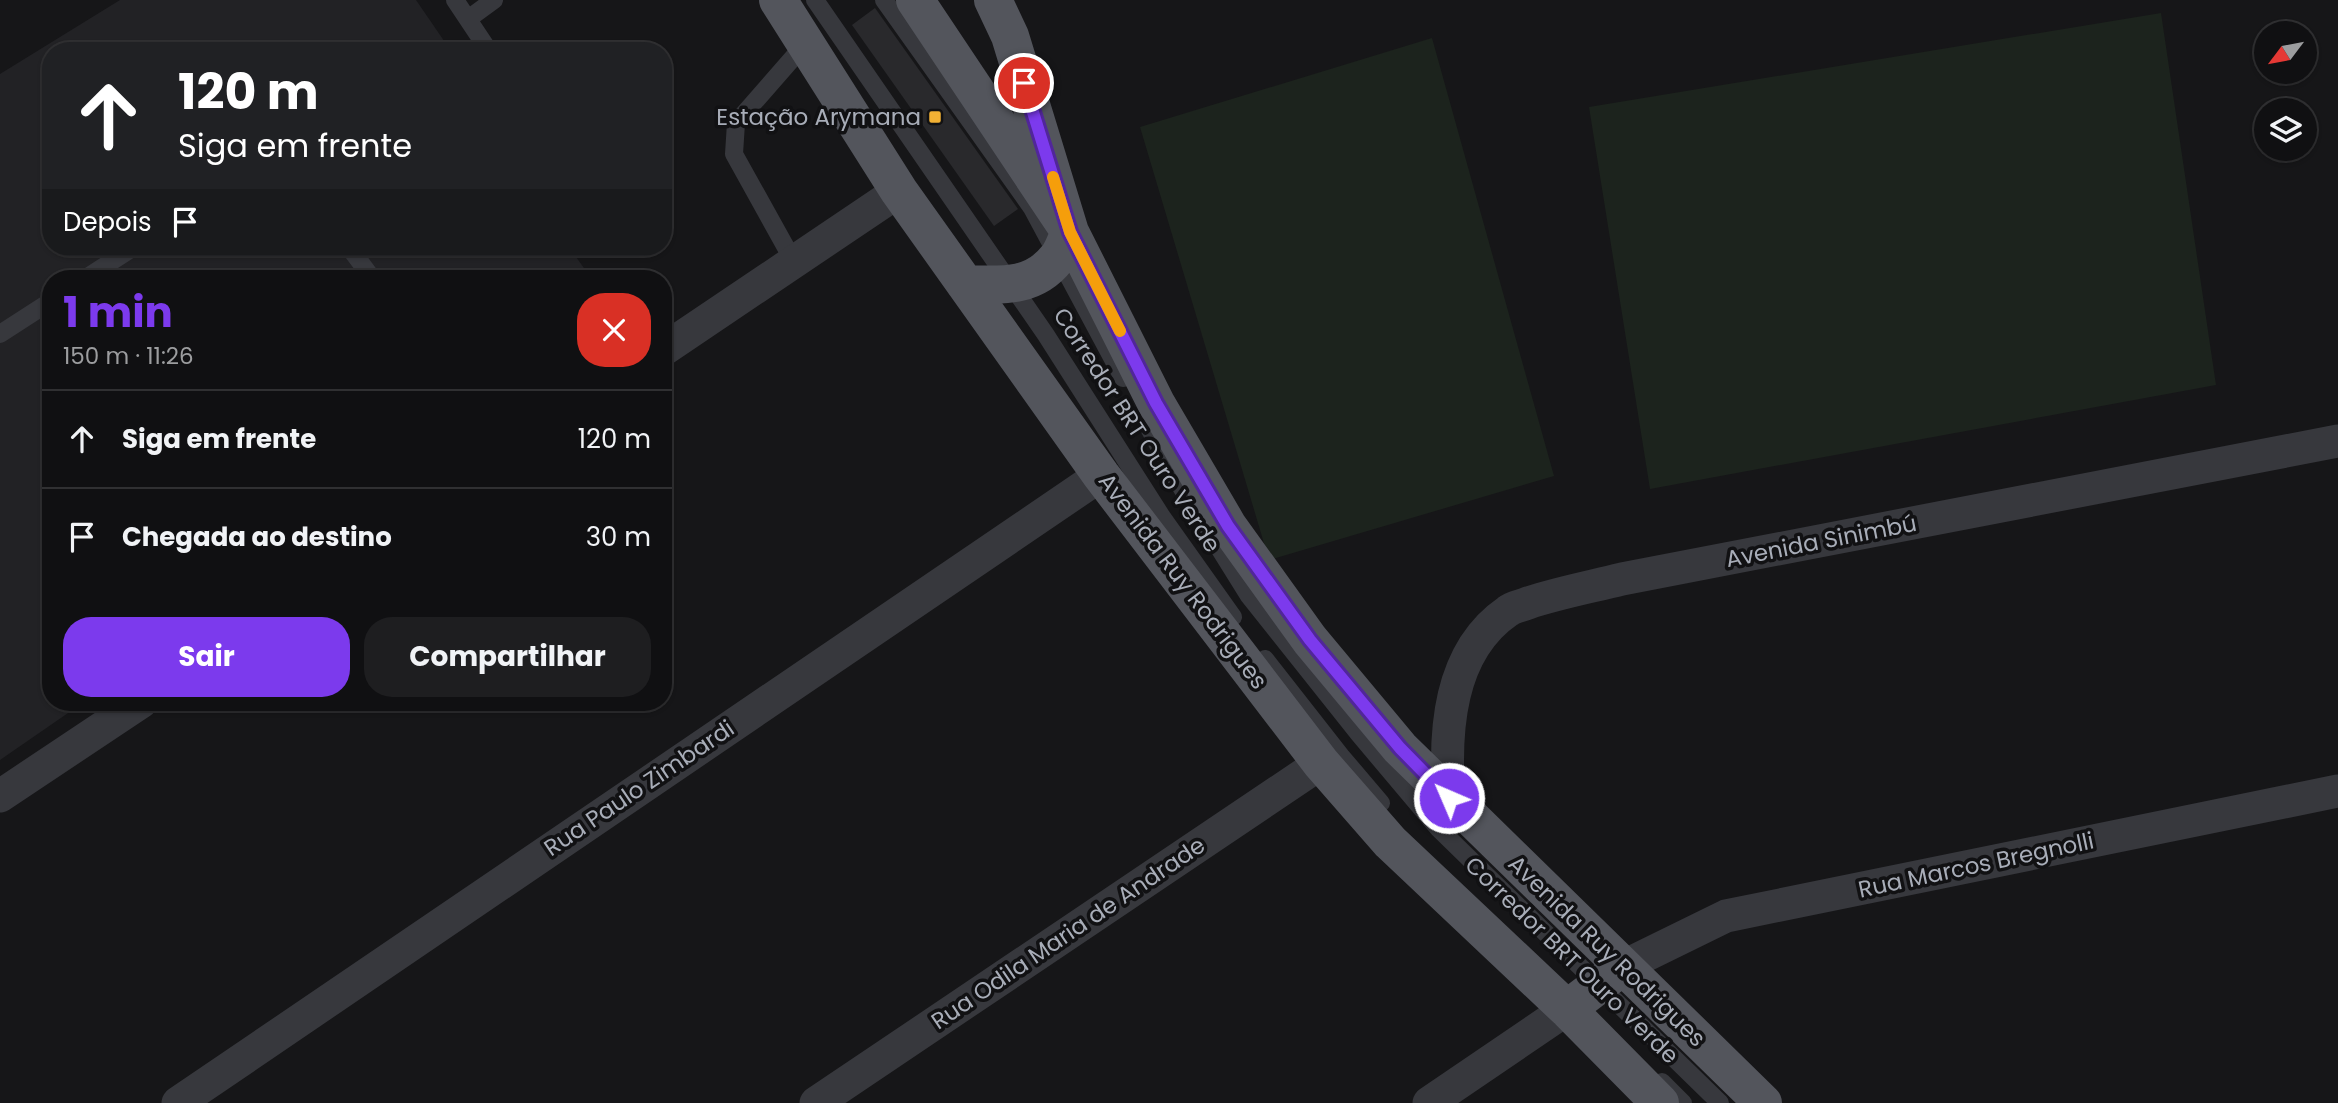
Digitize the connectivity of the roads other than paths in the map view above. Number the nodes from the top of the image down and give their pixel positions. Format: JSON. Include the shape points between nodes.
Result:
{"nodes":[{"id":1,"x":455,"y":0,"type":"edge"},
{"id":2,"x":494,"y":0,"type":"edge"},
{"id":3,"x":778,"y":0,"type":"edge"},
{"id":4,"x":815,"y":0,"type":"edge"},
{"id":5,"x":884,"y":0,"type":"edge"},
{"id":6,"x":915,"y":0,"type":"edge"},
{"id":7,"x":993,"y":0,"type":"edge"},
{"id":8,"x":468,"y":19,"type":"junction"},
{"id":9,"x":483,"y":42,"type":"edge"},
{"id":10,"x":805,"y":44,"type":"junction"},
{"id":11,"x":898,"y":191,"type":"junction"},
{"id":12,"x":1064,"y":245,"type":"junction"},
{"id":13,"x":120,"y":256,"type":"edge"},
{"id":14,"x":794,"y":262,"type":"junction"},
{"id":15,"x":98,"y":270,"type":"edge"},
{"id":16,"x":965,"y":284,"type":"junction"},
{"id":17,"x":1012,"y":285,"type":"junction"},
{"id":18,"x":42,"y":307,"type":"edge"},
{"id":19,"x":0,"y":334,"type":"edge"},
{"id":20,"x":672,"y":344,"type":"edge"},
{"id":21,"x":2338,"y":441,"type":"edge"},
{"id":22,"x":1101,"y":475,"type":"junction"},
{"id":23,"x":1240,"y":626,"type":"dead end"},
{"id":24,"x":1256,"y":648,"type":"dead end"},
{"id":25,"x":128,"y":711,"type":"edge"},
{"id":26,"x":1321,"y":763,"type":"junction"},
{"id":27,"x":2338,"y":791,"type":"edge"},
{"id":28,"x":0,"y":796,"type":"edge"},
{"id":29,"x":1449,"y":798,"type":"junction"},
{"id":30,"x":1389,"y":812,"type":"dead end"},
{"id":31,"x":1443,"y":868,"type":"dead end"},
{"id":32,"x":1591,"y":990,"type":"junction"},
{"id":33,"x":178,"y":1103,"type":"edge"},
{"id":34,"x":816,"y":1103,"type":"edge"},
{"id":35,"x":1429,"y":1103,"type":"edge"},
{"id":36,"x":1660,"y":1103,"type":"edge"},
{"id":37,"x":1683,"y":1103,"type":"edge"},
{"id":38,"x":1720,"y":1103,"type":"edge"},
{"id":39,"x":1763,"y":1103,"type":"edge"}],
"edges":[{"from":1,"to":8,"type":"lane"},
{"from":2,"to":8,"type":"lane"},
{"from":3,"to":10,"type":"main road","name":"Avenida Ruy Rodrigues"},
{"from":4,"to":17,"type":"lane","name":"Corredor BRT Ouro Verde"},
{"from":5,"to":12,"type":"lane","name":"Corredor BRT Ouro Verde","via":[[1032,208]]},
{"from":6,"to":12,"type":"main road","name":"Avenida Ruy Rodrigues"},
{"from":7,"to":12,"type":"main road","via":[[1010,36]]},
{"from":8,"to":9,"type":"lane"},
{"from":10,"to":11,"type":"main road","name":"Avenida Ruy Rodrigues"},
{"from":10,"to":14,"type":"lane","via":[[736,123],[734,154]]},
{"from":11,"to":14,"type":"street"},
{"from":11,"to":16,"type":"main road","name":"Avenida Ruy Rodrigues"},
{"from":12,"to":17,"type":"main road","via":[[1039,275]]},
{"from":12,"to":29,"type":"main road","name":"Avenida Ruy Rodrigues","via":[[1228,526],[1310,640],[1400,748]]},
{"from":12,"to":32,"type":"lane","name":"Corredor BRT Ouro Verde","via":[[1137,405],[1178,482],[1249,596],[1438,828]]},
{"from":13,"to":15,"type":"lane"},
{"from":14,"to":20,"type":"street"},
{"from":16,"to":17,"type":"main road"},
{"from":16,"to":22,"type":"main road","name":"Avenida Ruy Rodrigues"},
{"from":17,"to":23,"type":"lane","name":"Corredor BRT Ouro Verde","via":[[1162,517]]},
{"from":18,"to":19,"type":"lane"},
{"from":21,"to":29,"type":"street","name":"Avenida Sinimbú","via":[[1622,579],[1509,610],[1486,631],[1469,656],[1453,696],[1446,768]]},
{"from":22,"to":26,"type":"main road","name":"Avenida Ruy Rodrigues"},
{"from":22,"to":33,"type":"street","name":"Rua Paulo Zimbardi"},
{"from":24,"to":30,"type":"lane"},
{"from":25,"to":28,"type":"street"},
{"from":26,"to":32,"type":"main road","name":"Avenida Ruy Rodrigues","via":[[1390,842]]},
{"from":26,"to":34,"type":"street","name":"Rua Odila Maria de Andrade"},
{"from":27,"to":32,"type":"street","name":"Rua Marcos Bregnolli","via":[[1726,916]]},
{"from":29,"to":32,"type":"main road","name":"Avenida Ruy Rodrigues"},
{"from":31,"to":32,"type":"lane","name":"Corredor BRT Ouro Verde"},
{"from":32,"to":35,"type":"street","name":"Rua Marcos Bregnolli"},
{"from":32,"to":36,"type":"main road","name":"Avenida Ruy Rodrigues"},
{"from":32,"to":37,"type":"lane","name":"Corredor BRT Ouro Verde"},
{"from":32,"to":38,"type":"lane","name":"Corredor BRT Ouro Verde"},
{"from":32,"to":39,"type":"main road","name":"Avenida Ruy Rodrigues"}]}
